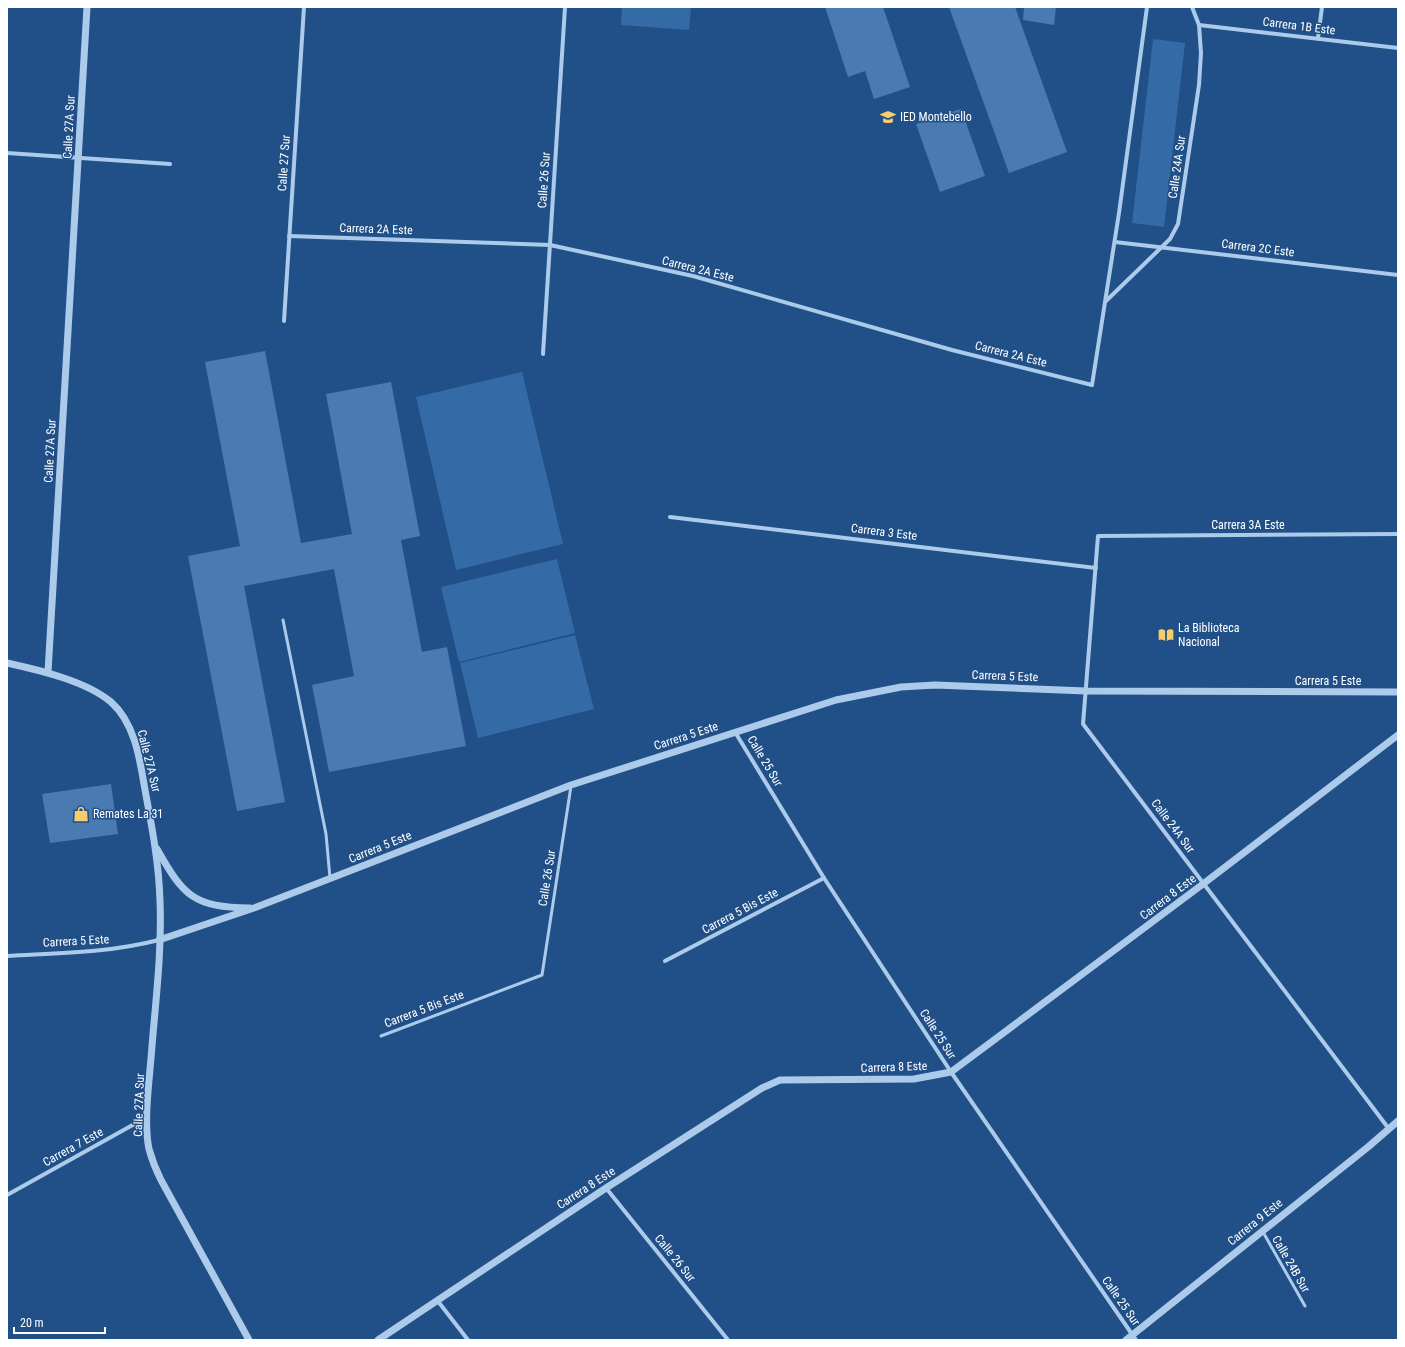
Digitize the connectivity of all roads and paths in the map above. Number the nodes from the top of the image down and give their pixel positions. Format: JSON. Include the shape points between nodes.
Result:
{"nodes":[{"id":1,"x":87,"y":7,"type":"edge"},
{"id":2,"x":304,"y":7,"type":"edge"},
{"id":3,"x":565,"y":7,"type":"edge"},
{"id":4,"x":1147,"y":7,"type":"edge"},
{"id":5,"x":1192,"y":7,"type":"edge"},
{"id":6,"x":1322,"y":7,"type":"edge"},
{"id":7,"x":1199,"y":25,"type":"junction"},
{"id":8,"x":1318,"y":38,"type":"junction"},
{"id":9,"x":1398,"y":48,"type":"edge"},
{"id":10,"x":7,"y":153,"type":"edge"},
{"id":11,"x":78,"y":158,"type":"junction"},
{"id":12,"x":170,"y":164,"type":"dead end"},
{"id":13,"x":289,"y":236,"type":"junction"},
{"id":14,"x":1115,"y":242,"type":"junction"},
{"id":15,"x":550,"y":245,"type":"junction"},
{"id":16,"x":1162,"y":247,"type":"junction"},
{"id":17,"x":1398,"y":275,"type":"edge"},
{"id":18,"x":1106,"y":302,"type":"junction"},
{"id":19,"x":284,"y":320,"type":"dead end"},
{"id":20,"x":542,"y":354,"type":"dead end"},
{"id":21,"x":670,"y":516,"type":"dead end"},
{"id":22,"x":1398,"y":534,"type":"edge"},
{"id":23,"x":1098,"y":536,"type":"joint"},
{"id":24,"x":1096,"y":568,"type":"junction"},
{"id":25,"x":283,"y":620,"type":"dead end"},
{"id":26,"x":7,"y":663,"type":"edge"},
{"id":27,"x":48,"y":672,"type":"junction"},
{"id":28,"x":1086,"y":691,"type":"junction"},
{"id":29,"x":1398,"y":692,"type":"edge"},
{"id":30,"x":735,"y":732,"type":"junction"},
{"id":31,"x":1398,"y":735,"type":"edge"},
{"id":32,"x":571,"y":784,"type":"junction"},
{"id":33,"x":156,"y":847,"type":"junction"},
{"id":34,"x":330,"y":878,"type":"junction"},
{"id":35,"x":824,"y":878,"type":"junction"},
{"id":36,"x":1203,"y":884,"type":"junction"},
{"id":37,"x":254,"y":908,"type":"junction"},
{"id":38,"x":159,"y":940,"type":"junction"},
{"id":39,"x":7,"y":956,"type":"edge"},
{"id":40,"x":666,"y":962,"type":"dead end"},
{"id":41,"x":542,"y":975,"type":"joint"},
{"id":42,"x":381,"y":1036,"type":"dead end"},
{"id":43,"x":951,"y":1072,"type":"junction"},
{"id":44,"x":148,"y":1116,"type":"junction"},
{"id":45,"x":1398,"y":1120,"type":"edge"},
{"id":46,"x":1388,"y":1129,"type":"junction"},
{"id":47,"x":606,"y":1188,"type":"junction"},
{"id":48,"x":7,"y":1194,"type":"edge"},
{"id":49,"x":1262,"y":1231,"type":"junction"},
{"id":50,"x":437,"y":1300,"type":"junction"},
{"id":51,"x":1305,"y":1306,"type":"dead end"},
{"id":52,"x":1134,"y":1337,"type":"edge"},
{"id":53,"x":249,"y":1340,"type":"edge"},
{"id":54,"x":378,"y":1340,"type":"edge"},
{"id":55,"x":468,"y":1340,"type":"edge"},
{"id":56,"x":728,"y":1340,"type":"edge"},
{"id":57,"x":1126,"y":1340,"type":"edge"}],
"edges":[{"from":1,"to":11,"type":"street","name":"Calle 27A Sur"},
{"from":2,"to":13,"type":"street","name":"Calle 27 Sur"},
{"from":3,"to":15,"type":"street","name":"Calle 26 Sur"},
{"from":4,"to":14,"type":"street"},
{"from":5,"to":7,"type":"street","name":"Calle 24A Sur"},
{"from":6,"to":8,"type":"street"},
{"from":7,"to":8,"type":"street","name":"Carrera 1B Este"},
{"from":7,"to":16,"type":"street","name":"Calle 24A Sur","via":[[1199,85],[1182,207],[1178,224]]},
{"from":8,"to":9,"type":"street","name":"Carrera 1B Este"},
{"from":10,"to":11,"type":"street"},
{"from":11,"to":12,"type":"street"},
{"from":11,"to":27,"type":"street","name":"Calle 27A Sur"},
{"from":13,"to":15,"type":"street","name":"Carrera 2A Este"},
{"from":13,"to":19,"type":"street","name":"Calle 27 Sur"},
{"from":14,"to":16,"type":"street","name":"Carrera 2C Este"},
{"from":14,"to":18,"type":"street"},
{"from":15,"to":18,"type":"street","name":"Carrera 2A Este","via":[[693,276],[952,350],[1092,386]]},
{"from":15,"to":20,"type":"street","name":"Calle 26 Sur"},
{"from":16,"to":17,"type":"street","name":"Carrera 2C Este"},
{"from":16,"to":18,"type":"street","name":"Calle 24A Sur"},
{"from":21,"to":24,"type":"street","name":"Carrera 3 Este"},
{"from":22,"to":23,"type":"street","name":"Carrera 3A Este"},
{"from":23,"to":24,"type":"street","name":"Calle 24A Sur"},
{"from":24,"to":28,"type":"street","name":"Calle 24A Sur"},
{"from":25,"to":34,"type":"lane","via":[[326,834]]},
{"from":26,"to":27,"type":"street"},
{"from":27,"to":33,"type":"street","name":"Calle 27A Sur","via":[[96,693],[123,715],[142,768]]},
{"from":28,"to":29,"type":"street","name":"Carrera 5 Este"},
{"from":28,"to":30,"type":"street","name":"Carrera 5 Este","via":[[956,686],[901,687],[836,700]]},
{"from":28,"to":36,"type":"street","name":"Calle 24A Sur","via":[[1083,724]]},
{"from":30,"to":32,"type":"street","name":"Carrera 5 Este"},
{"from":30,"to":35,"type":"street","name":"Calle 25 Sur"},
{"from":31,"to":36,"type":"street","name":"Carrera 8 Este"},
{"from":32,"to":34,"type":"street","name":"Carrera 5 Este"},
{"from":32,"to":41,"type":"lane","name":"Calle 26 Sur"},
{"from":33,"to":37,"type":"street","name":"Calle 27A Sur","via":[[178,884],[192,897],[209,905]]},
{"from":33,"to":38,"type":"street","name":"Calle 27A Sur","via":[[160,901]]},
{"from":34,"to":37,"type":"street","name":"Carrera 5 Este"},
{"from":35,"to":40,"type":"street","name":"Carrera 5 Bis Este"},
{"from":35,"to":43,"type":"street","name":"Calle 25 Sur"},
{"from":36,"to":43,"type":"street","name":"Carrera 8 Este"},
{"from":36,"to":46,"type":"street","name":"Calle 24A Sur"},
{"from":37,"to":38,"type":"street","name":"Carrera 5 Este"},
{"from":38,"to":39,"type":"street","name":"Carrera 5 Este","via":[[99,952]]},
{"from":38,"to":44,"type":"street","name":"Calle 27A Sur"},
{"from":41,"to":42,"type":"lane","name":"Carrera 5 Bis Este"},
{"from":43,"to":47,"type":"street","name":"Carrera 8 Este","via":[[914,1079],[780,1080],[762,1088]]},
{"from":43,"to":52,"type":"street","name":"Calle 25 Sur"},
{"from":44,"to":48,"type":"street","name":"Carrera 7 Este"},
{"from":44,"to":53,"type":"street","name":"Calle 27A Sur","via":[[149,1147],[153,1163]]},
{"from":45,"to":46,"type":"street","name":"Carrera 9 Este"},
{"from":46,"to":49,"type":"street","name":"Carrera 9 Este"},
{"from":47,"to":50,"type":"street","name":"Carrera 8 Este"},
{"from":47,"to":56,"type":"street","name":"Calle 26 Sur"},
{"from":49,"to":51,"type":"lane","name":"Calle 24B Sur"},
{"from":49,"to":52,"type":"street","name":"Carrera 9 Este"},
{"from":50,"to":54,"type":"street","name":"Carrera 8 Este"},
{"from":50,"to":55,"type":"street"},
{"from":52,"to":57,"type":"street","name":"Carrera 9 Este"}]}
